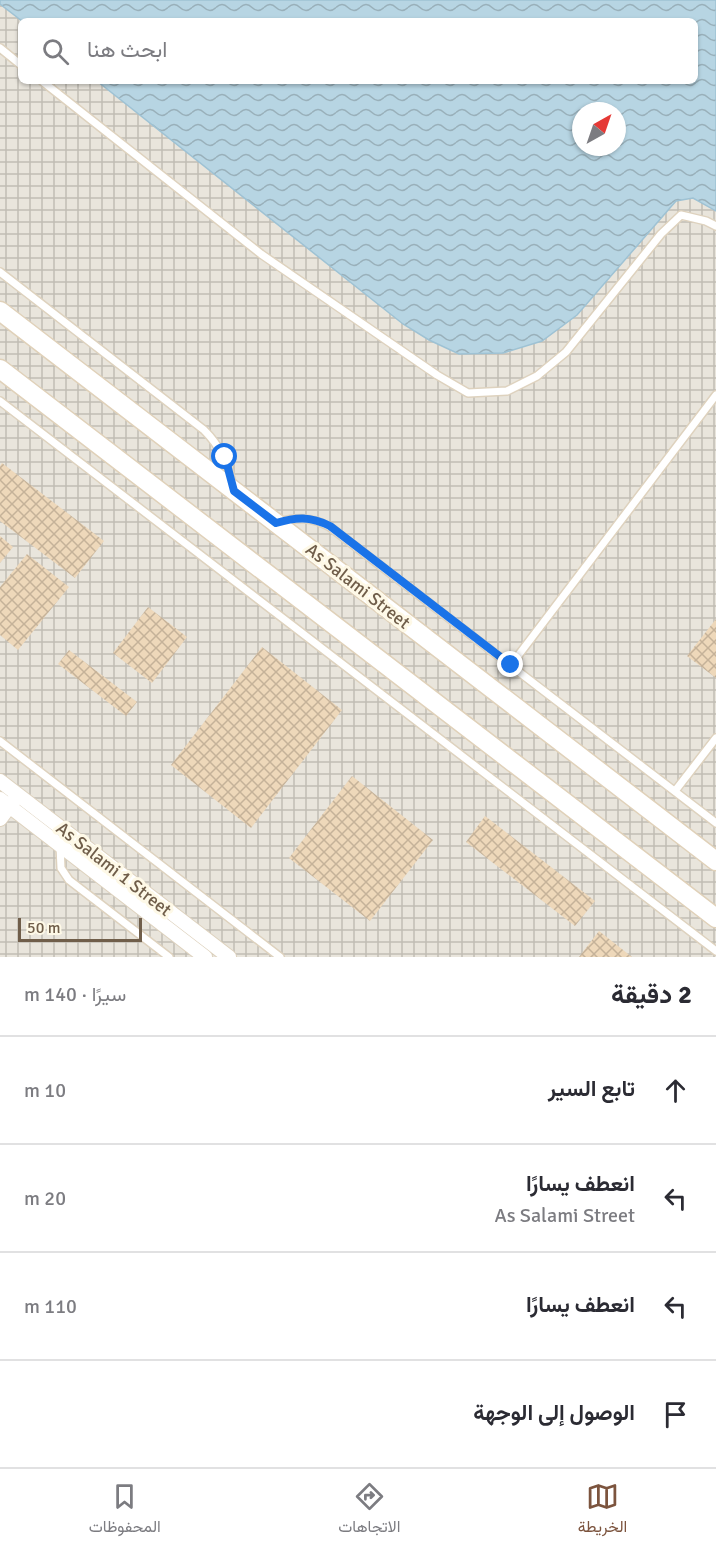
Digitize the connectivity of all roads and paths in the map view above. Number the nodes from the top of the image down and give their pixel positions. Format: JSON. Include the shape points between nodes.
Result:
{"nodes":[{"id":1,"x":0,"y":48,"type":"edge"},
{"id":2,"x":18,"y":63,"type":"edge"},
{"id":3,"x":46,"y":84,"type":"edge"},
{"id":4,"x":716,"y":226,"type":"edge"},
{"id":5,"x":0,"y":272,"type":"edge"},
{"id":6,"x":0,"y":311,"type":"edge"},
{"id":7,"x":0,"y":369,"type":"edge"},
{"id":8,"x":716,"y":395,"type":"edge"},
{"id":9,"x":0,"y":401,"type":"edge"},
{"id":10,"x":234,"y":491,"type":"junction"},
{"id":11,"x":276,"y":523,"type":"junction"},
{"id":12,"x":511,"y":665,"type":"junction"},
{"id":13,"x":716,"y":738,"type":"edge"},
{"id":14,"x":0,"y":741,"type":"edge"},
{"id":15,"x":0,"y":781,"type":"edge"},
{"id":16,"x":675,"y":791,"type":"junction"},
{"id":17,"x":18,"y":795,"type":"junction"},
{"id":18,"x":5,"y":803,"type":"edge"},
{"id":19,"x":0,"y":819,"type":"edge"},
{"id":20,"x":716,"y":823,"type":"edge"},
{"id":21,"x":60,"y":846,"type":"junction"},
{"id":22,"x":716,"y":861,"type":"edge"},
{"id":23,"x":716,"y":918,"type":"edge"},
{"id":24,"x":716,"y":951,"type":"edge"},
{"id":25,"x":169,"y":957,"type":"edge"},
{"id":26,"x":205,"y":957,"type":"edge"},
{"id":27,"x":229,"y":957,"type":"edge"},
{"id":28,"x":280,"y":957,"type":"edge"}],
"edges":[{"from":1,"to":2,"type":"lane"},
{"from":3,"to":4,"type":"lane","via":[[261,254],[468,393],[507,391],[537,376],[566,352],[681,215]]},
{"from":5,"to":10,"type":"lane","via":[[204,430],[225,457]]},
{"from":6,"to":10,"type":"street","name":"As Salami Street"},
{"from":7,"to":23,"type":"street"},
{"from":8,"to":12,"type":"lane"},
{"from":9,"to":24,"type":"lane"},
{"from":10,"to":11,"type":"street","name":"As Salami Street"},
{"from":11,"to":12,"type":"lane","via":[[308,518],[330,526]]},
{"from":11,"to":22,"type":"street","name":"As Salami Street"},
{"from":12,"to":16,"type":"lane"},
{"from":13,"to":16,"type":"lane"},
{"from":14,"to":28,"type":"lane"},
{"from":15,"to":17,"type":"street","name":"As Salami 1 Street"},
{"from":16,"to":20,"type":"lane"},
{"from":17,"to":18,"type":"street"},
{"from":17,"to":27,"type":"street","name":"As Salami 1 Street"},
{"from":18,"to":19,"type":"street"},
{"from":18,"to":21,"type":"street","name":"As Salami 1 Street"},
{"from":21,"to":25,"type":"lane","via":[[61,868],[69,880]]},
{"from":21,"to":26,"type":"street","name":"As Salami 1 Street"}]}
